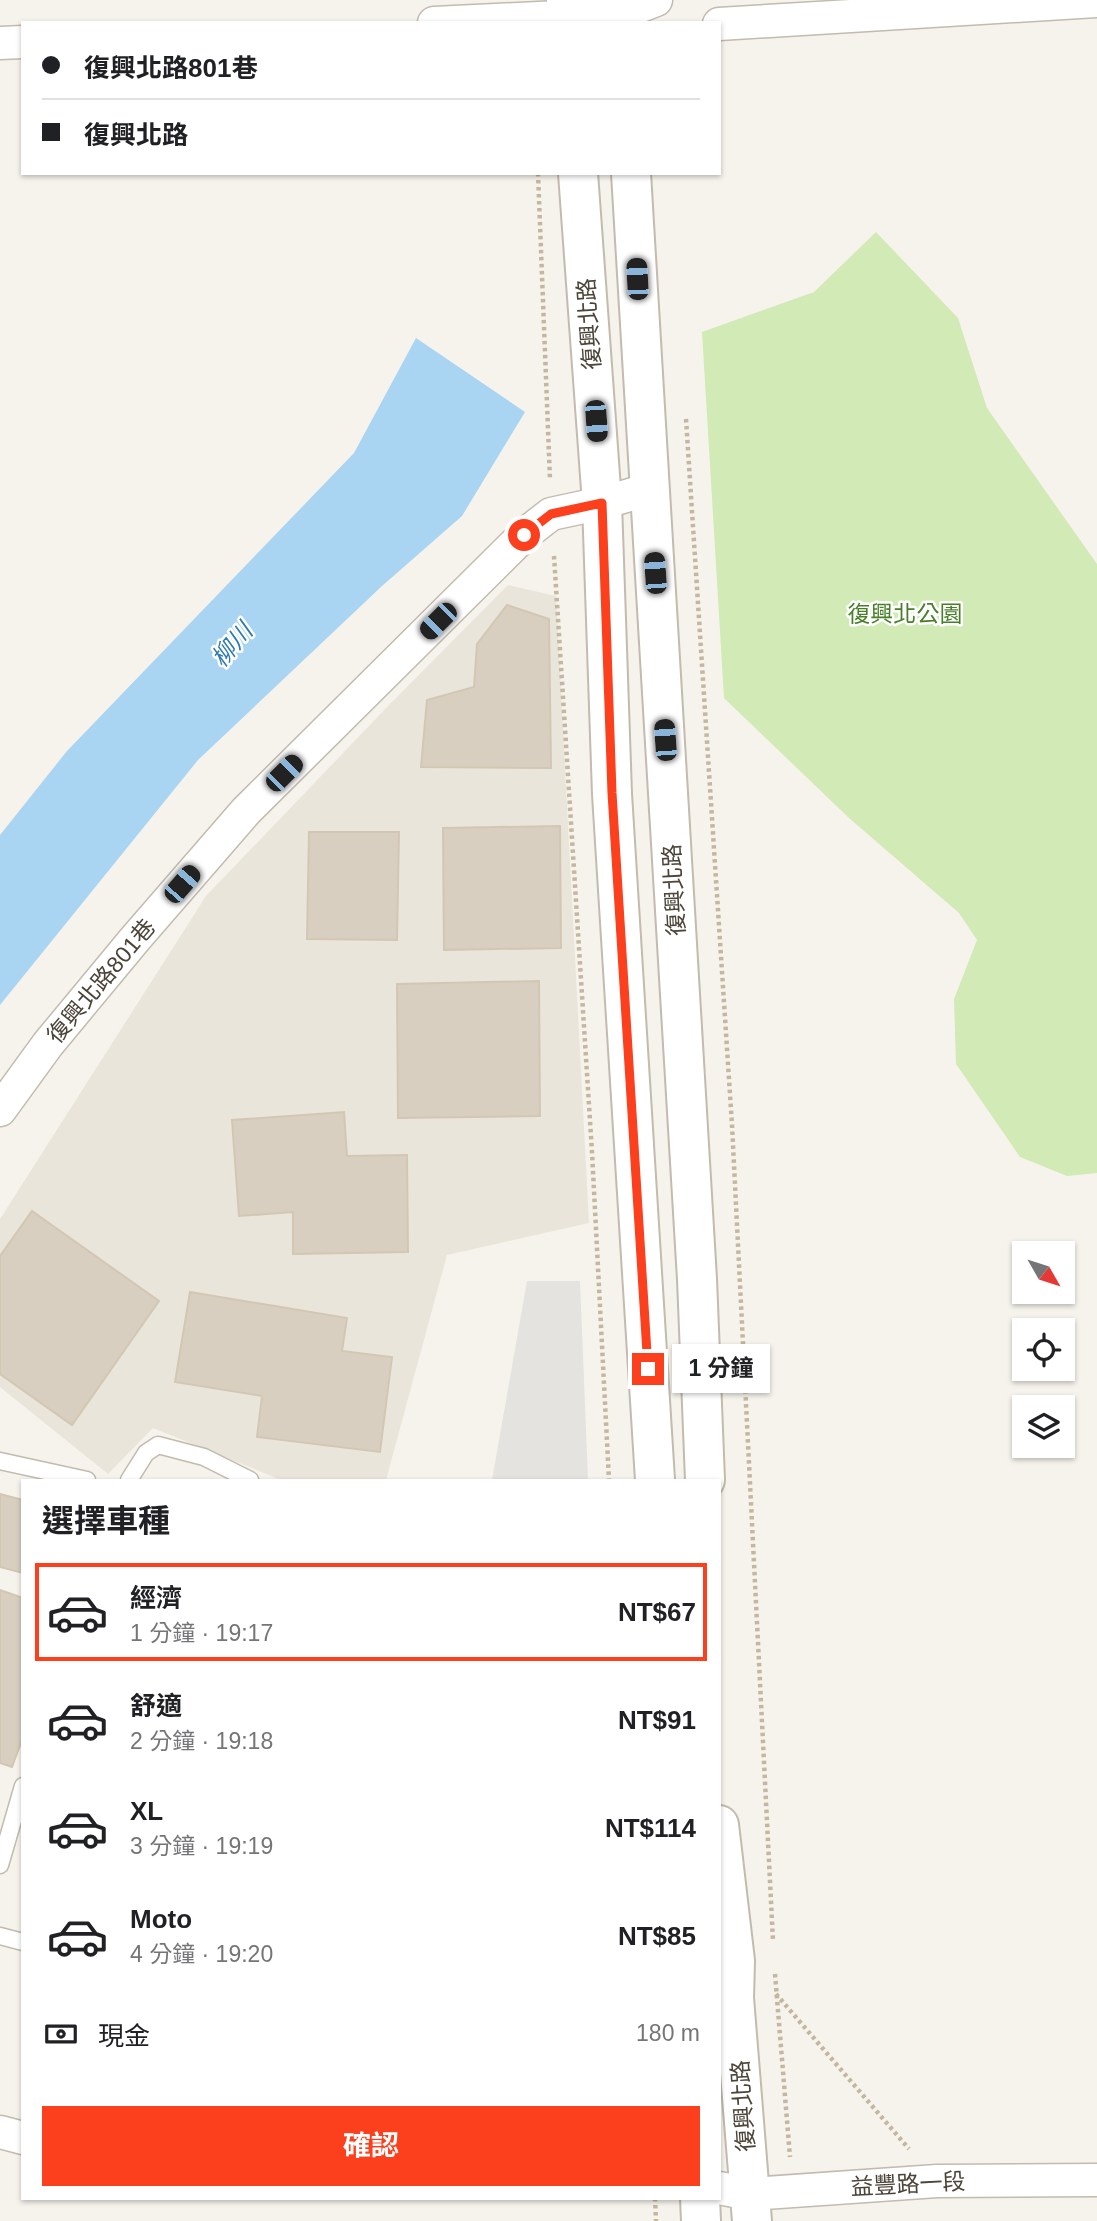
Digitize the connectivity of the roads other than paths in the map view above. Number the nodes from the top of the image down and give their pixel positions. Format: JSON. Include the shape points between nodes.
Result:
{"nodes":[{"id":1,"x":656,"y":0,"type":"edge"},
{"id":2,"x":1097,"y":1,"type":"edge"},
{"id":3,"x":567,"y":13,"type":"edge"},
{"id":4,"x":626,"y":15,"type":"edge"},
{"id":5,"x":461,"y":21,"type":"edge"},
{"id":6,"x":721,"y":24,"type":"edge"},
{"id":7,"x":21,"y":42,"type":"edge"},
{"id":8,"x":0,"y":43,"type":"edge"},
{"id":9,"x":579,"y":175,"type":"edge"},
{"id":10,"x":631,"y":175,"type":"edge"},
{"id":11,"x":650,"y":489,"type":"junction"},
{"id":12,"x":602,"y":503,"type":"junction"},
{"id":13,"x":0,"y":1110,"type":"edge"},
{"id":14,"x":0,"y":1461,"type":"edge"},
{"id":15,"x":82,"y":1479,"type":"edge"},
{"id":16,"x":130,"y":1479,"type":"edge"},
{"id":17,"x":248,"y":1479,"type":"edge"},
{"id":18,"x":655,"y":1479,"type":"edge"},
{"id":19,"x":705,"y":1479,"type":"edge"},
{"id":20,"x":21,"y":1793,"type":"edge"},
{"id":21,"x":721,"y":1859,"type":"edge"},
{"id":22,"x":0,"y":1864,"type":"edge"},
{"id":23,"x":0,"y":1936,"type":"edge"},
{"id":24,"x":21,"y":1941,"type":"edge"},
{"id":25,"x":727,"y":1961,"type":"edge"},
{"id":26,"x":0,"y":2132,"type":"edge"},
{"id":27,"x":21,"y":2137,"type":"edge"},
{"id":28,"x":1097,"y":2180,"type":"edge"},
{"id":29,"x":700,"y":2200,"type":"edge"},
{"id":30,"x":740,"y":2201,"type":"edge"},
{"id":31,"x":701,"y":2221,"type":"edge"}],
"edges":[{"from":1,"to":4,"type":"street"},
{"from":2,"to":6,"type":"street"},
{"from":3,"to":4,"type":"street"},
{"from":3,"to":5,"type":"street"},
{"from":7,"to":8,"type":"street"},
{"from":9,"to":12,"type":"street","name":"復興北路"},
{"from":10,"to":11,"type":"street","name":"復興北路"},
{"from":11,"to":12,"type":"street","name":"復興北路801巷"},
{"from":11,"to":19,"type":"street","name":"復興北路"},
{"from":12,"to":13,"type":"street","name":"復興北路801巷","via":[[551,514],[524,535],[246,811],[57,1033]]},
{"from":12,"to":18,"type":"street","name":"復興北路","via":[[612,793]]},
{"from":14,"to":15,"type":"lane"},
{"from":16,"to":17,"type":"lane","via":[[146,1453],[158,1445],[204,1457]]},
{"from":20,"to":22,"type":"lane"},
{"from":21,"to":25,"type":"street","name":"復興北路"},
{"from":23,"to":24,"type":"lane"},
{"from":25,"to":30,"type":"street","name":"復興北路","via":[[734,1998]]},
{"from":26,"to":27,"type":"street"},
{"from":28,"to":30,"type":"street","name":"益豐路一段","via":[[937,2181],[793,2191]]},
{"from":29,"to":31,"type":"street"}]}
